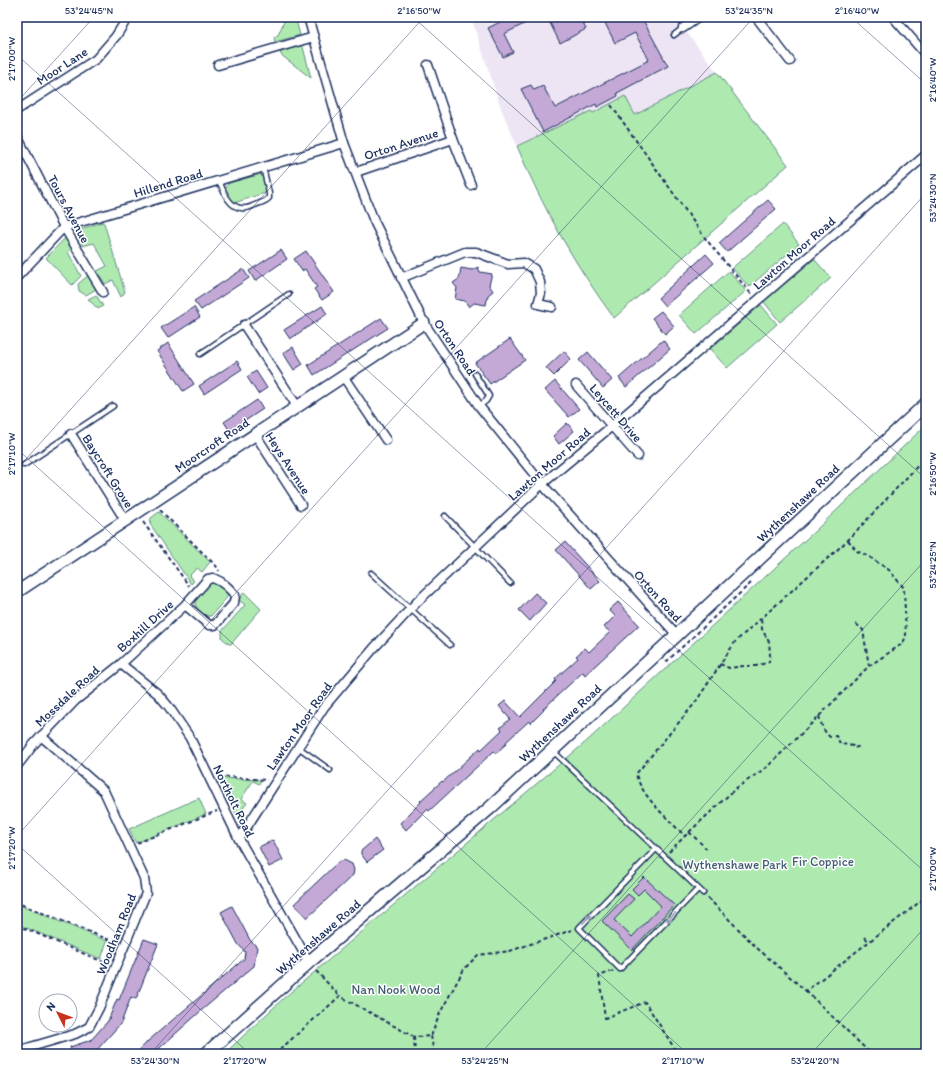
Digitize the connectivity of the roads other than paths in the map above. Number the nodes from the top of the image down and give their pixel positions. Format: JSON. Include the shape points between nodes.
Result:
{"nodes":[{"id":1,"x":128,"y":17,"type":"edge"},
{"id":2,"x":308,"y":17,"type":"edge"},
{"id":3,"x":699,"y":17,"type":"edge"},
{"id":4,"x":756,"y":17,"type":"edge"},
{"id":5,"x":893,"y":17,"type":"edge"},
{"id":6,"x":683,"y":28,"type":"joint"},
{"id":7,"x":674,"y":35,"type":"dead end"},
{"id":8,"x":314,"y":37,"type":"junction"},
{"id":9,"x":926,"y":55,"type":"edge"},
{"id":10,"x":790,"y":61,"type":"dead end"},
{"id":11,"x":218,"y":65,"type":"dead end"},
{"id":12,"x":428,"y":65,"type":"dead end"},
{"id":13,"x":17,"y":110,"type":"edge"},
{"id":14,"x":17,"y":136,"type":"edge"},
{"id":15,"x":453,"y":139,"type":"junction"},
{"id":16,"x":344,"y":143,"type":"junction"},
{"id":17,"x":926,"y":155,"type":"edge"},
{"id":18,"x":263,"y":167,"type":"junction"},
{"id":19,"x":356,"y":172,"type":"junction"},
{"id":20,"x":219,"y":180,"type":"junction"},
{"id":21,"x":471,"y":185,"type":"dead end"},
{"id":22,"x":64,"y":227,"type":"junction"},
{"id":23,"x":17,"y":277,"type":"edge"},
{"id":24,"x":401,"y":278,"type":"junction"},
{"id":25,"x":102,"y":292,"type":"dead end"},
{"id":26,"x":289,"y":294,"type":"dead end"},
{"id":27,"x":552,"y":307,"type":"dead end"},
{"id":28,"x":424,"y":323,"type":"junction"},
{"id":29,"x":244,"y":325,"type":"junction"},
{"id":30,"x":200,"y":354,"type":"dead end"},
{"id":31,"x":475,"y":374,"type":"dead end"},
{"id":32,"x":343,"y":376,"type":"junction"},
{"id":33,"x":576,"y":385,"type":"dead end"},
{"id":34,"x":926,"y":404,"type":"edge"},
{"id":35,"x":114,"y":406,"type":"dead end"},
{"id":36,"x":297,"y":406,"type":"junction"},
{"id":37,"x":479,"y":406,"type":"junction"},
{"id":38,"x":612,"y":426,"type":"junction"},
{"id":39,"x":71,"y":434,"type":"junction"},
{"id":40,"x":255,"y":434,"type":"junction"},
{"id":41,"x":386,"y":440,"type":"dead end"},
{"id":42,"x":638,"y":456,"type":"dead end"},
{"id":43,"x":24,"y":465,"type":"dead end"},
{"id":44,"x":542,"y":484,"type":"junction"},
{"id":45,"x":302,"y":505,"type":"dead end"},
{"id":46,"x":445,"y":516,"type":"dead end"},
{"id":47,"x":125,"y":520,"type":"junction"},
{"id":48,"x":474,"y":547,"type":"junction"},
{"id":49,"x":371,"y":573,"type":"dead end"},
{"id":50,"x":510,"y":583,"type":"dead end"},
{"id":51,"x":17,"y":592,"type":"edge"},
{"id":52,"x":185,"y":605,"type":"junction"},
{"id":53,"x":410,"y":609,"type":"junction"},
{"id":54,"x":677,"y":635,"type":"junction"},
{"id":55,"x":450,"y":645,"type":"dead end"},
{"id":56,"x":121,"y":664,"type":"junction"},
{"id":57,"x":41,"y":736,"type":"junction"},
{"id":58,"x":297,"y":747,"type":"junction"},
{"id":59,"x":552,"y":749,"type":"junction"},
{"id":60,"x":18,"y":764,"type":"edge"},
{"id":61,"x":330,"y":770,"type":"dead end"},
{"id":62,"x":239,"y":839,"type":"junction"},
{"id":63,"x":656,"y":849,"type":"junction"},
{"id":64,"x":698,"y":889,"type":"junction"},
{"id":65,"x":703,"y":893,"type":"road end"},
{"id":66,"x":312,"y":965,"type":"junction"},
{"id":67,"x":17,"y":1051,"type":"edge"},
{"id":68,"x":206,"y":1054,"type":"edge"}],
"edges":[{"from":1,"to":13,"type":"street","name":"Moor Lane","via":[[96,59]]},
{"from":2,"to":8,"type":"street","name":"Orton Road"},
{"from":3,"to":6,"type":"street"},
{"from":4,"to":10,"type":"street"},
{"from":5,"to":9,"type":"street"},
{"from":6,"to":7,"type":"lane"},
{"from":8,"to":11,"type":"street"},
{"from":8,"to":16,"type":"street","name":"Orton Road"},
{"from":12,"to":15,"type":"street","name":"Orton Avenue"},
{"from":14,"to":22,"type":"street","name":"Tours Avenue"},
{"from":15,"to":19,"type":"street","name":"Orton Avenue"},
{"from":15,"to":21,"type":"street","name":"Orton Avenue"},
{"from":16,"to":18,"type":"street","name":"Hillend Road"},
{"from":16,"to":19,"type":"street","name":"Orton Road"},
{"from":17,"to":38,"type":"street","name":"Lawton Moor Road"},
{"from":18,"to":20,"type":"street","name":"Hillend Road"},
{"from":18,"to":20,"type":"lane","via":[[269,198],[245,209],[229,201]]},
{"from":19,"to":24,"type":"street","name":"Orton Road","via":[[374,221]]},
{"from":20,"to":22,"type":"street","name":"Hillend Road"},
{"from":22,"to":23,"type":"street","name":"Hillend Road"},
{"from":22,"to":25,"type":"street","name":"Tours Avenue"},
{"from":24,"to":27,"type":"street","via":[[465,252],[476,252],[508,264],[524,263],[534,269],[540,282],[538,304]]},
{"from":24,"to":28,"type":"street","name":"Orton Road"},
{"from":26,"to":29,"type":"lane"},
{"from":28,"to":32,"type":"street","name":"Moorcroft Road"},
{"from":28,"to":37,"type":"street","name":"Orton Road"},
{"from":29,"to":30,"type":"lane"},
{"from":29,"to":36,"type":"street"},
{"from":31,"to":37,"type":"lane","via":[[489,396]]},
{"from":32,"to":36,"type":"street","name":"Moorcroft Road"},
{"from":32,"to":41,"type":"street"},
{"from":33,"to":38,"type":"street","name":"Leycett Drive"},
{"from":34,"to":54,"type":"main road","name":"Wythenshawe Road"},
{"from":35,"to":39,"type":"lane"},
{"from":36,"to":40,"type":"street","name":"Moorcroft Road"},
{"from":37,"to":44,"type":"street","name":"Orton Road"},
{"from":38,"to":42,"type":"street","name":"Leycett Drive"},
{"from":38,"to":44,"type":"street","name":"Lawton Moor Road"},
{"from":39,"to":43,"type":"lane"},
{"from":39,"to":47,"type":"street","name":"Baycroft Grove"},
{"from":40,"to":45,"type":"street","name":"Heys Avenue"},
{"from":40,"to":47,"type":"street","name":"Moorcroft Road"},
{"from":44,"to":48,"type":"street","name":"Lawton Moor Road"},
{"from":44,"to":54,"type":"street","name":"Orton Road"},
{"from":46,"to":48,"type":"lane"},
{"from":47,"to":51,"type":"street","name":"Moorcroft Road"},
{"from":48,"to":50,"type":"lane"},
{"from":48,"to":53,"type":"street","name":"Lawton Moor Road"},
{"from":49,"to":53,"type":"lane"},
{"from":52,"to":52,"type":"street","name":"Boxhill Drive","via":[[208,579],[221,581],[235,595],[234,603],[215,625],[209,625]]},
{"from":52,"to":56,"type":"street","name":"Boxhill Drive"},
{"from":53,"to":55,"type":"lane"},
{"from":53,"to":58,"type":"street","name":"Lawton Moor Road","via":[[324,707]]},
{"from":54,"to":59,"type":"main road","name":"Wythenshawe Road"},
{"from":56,"to":57,"type":"street","name":"Mossdale Road","via":[[75,701]]},
{"from":56,"to":62,"type":"street","name":"Northolt Road","via":[[169,706],[190,738]]},
{"from":57,"to":60,"type":"street","name":"Mossdale Road"},
{"from":57,"to":67,"type":"street","name":"Woodham Road","via":[[104,791],[144,878],[146,893],[99,1008],[88,1028]]},
{"from":58,"to":61,"type":"lane"},
{"from":58,"to":62,"type":"street","name":"Lawton Moor Road"},
{"from":59,"to":63,"type":"lane"},
{"from":59,"to":66,"type":"main road","name":"Wythenshawe Road","via":[[490,808]]},
{"from":62,"to":66,"type":"street","name":"Northolt Road"},
{"from":63,"to":64,"type":"lane"},
{"from":64,"to":63,"type":"lane","one_way":true,"via":[[620,969],[578,928]]},
{"from":64,"to":65,"type":"lane"},
{"from":66,"to":68,"type":"main road","name":"Wythenshawe Road"}]}
